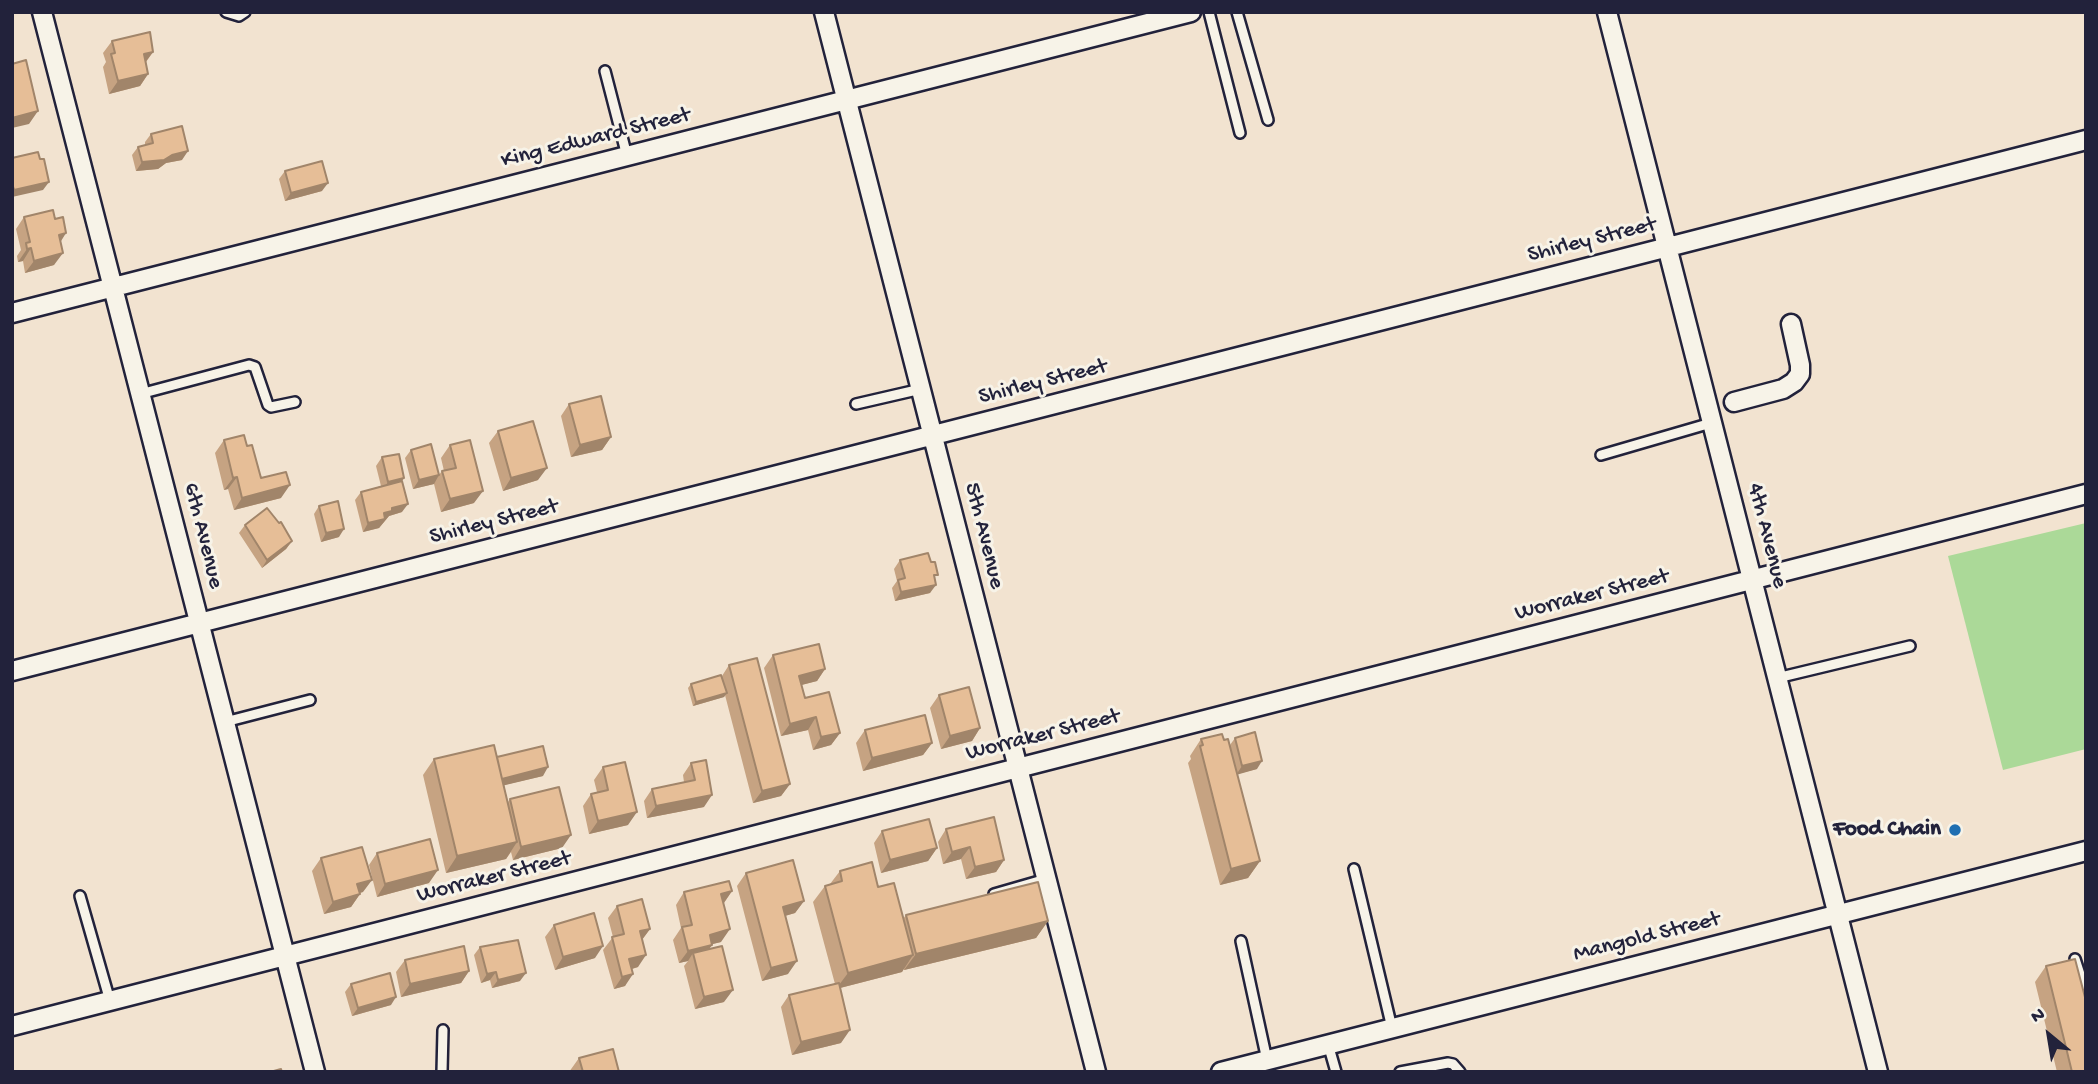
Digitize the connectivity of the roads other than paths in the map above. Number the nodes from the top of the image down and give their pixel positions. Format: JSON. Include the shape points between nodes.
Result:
{"nodes":[{"id":1,"x":42,"y":12,"type":"edge"},
{"id":2,"x":226,"y":12,"type":"edge"},
{"id":3,"x":245,"y":12,"type":"edge"},
{"id":4,"x":824,"y":12,"type":"edge"},
{"id":5,"x":1191,"y":12,"type":"edge"},
{"id":6,"x":1209,"y":12,"type":"edge"},
{"id":7,"x":1237,"y":12,"type":"edge"},
{"id":8,"x":1607,"y":12,"type":"edge"},
{"id":9,"x":605,"y":71,"type":"dead end"},
{"id":10,"x":847,"y":101,"type":"junction"},
{"id":11,"x":1268,"y":121,"type":"dead end"},
{"id":12,"x":1240,"y":133,"type":"dead end"},
{"id":13,"x":2086,"y":140,"type":"edge"},
{"id":14,"x":627,"y":156,"type":"junction"},
{"id":15,"x":1667,"y":247,"type":"junction"},
{"id":16,"x":113,"y":287,"type":"junction"},
{"id":17,"x":12,"y":313,"type":"edge"},
{"id":18,"x":1791,"y":324,"type":"dead end"},
{"id":19,"x":920,"y":389,"type":"junction"},
{"id":20,"x":140,"y":394,"type":"junction"},
{"id":21,"x":295,"y":402,"type":"dead end"},
{"id":22,"x":1734,"y":402,"type":"dead end"},
{"id":23,"x":856,"y":404,"type":"dead end"},
{"id":24,"x":1711,"y":423,"type":"junction"},
{"id":25,"x":933,"y":436,"type":"junction"},
{"id":26,"x":1601,"y":455,"type":"dead end"},
{"id":27,"x":2086,"y":494,"type":"edge"},
{"id":28,"x":1752,"y":580,"type":"junction"},
{"id":29,"x":198,"y":623,"type":"junction"},
{"id":30,"x":1910,"y":646,"type":"dead end"},
{"id":31,"x":12,"y":671,"type":"edge"},
{"id":32,"x":1777,"y":678,"type":"junction"},
{"id":33,"x":310,"y":700,"type":"dead end"},
{"id":34,"x":225,"y":722,"type":"junction"},
{"id":35,"x":1017,"y":768,"type":"junction"},
{"id":36,"x":2086,"y":851,"type":"edge"},
{"id":37,"x":1354,"y":869,"type":"dead end"},
{"id":38,"x":1046,"y":879,"type":"junction"},
{"id":39,"x":80,"y":896,"type":"dead end"},
{"id":40,"x":986,"y":896,"type":"edge"},
{"id":41,"x":1837,"y":915,"type":"junction"},
{"id":42,"x":1241,"y":941,"type":"dead end"},
{"id":43,"x":286,"y":956,"type":"junction"},
{"id":44,"x":2075,"y":959,"type":"edge"},
{"id":45,"x":2086,"y":993,"type":"edge"},
{"id":46,"x":110,"y":1001,"type":"junction"},
{"id":47,"x":12,"y":1026,"type":"edge"},
{"id":48,"x":1392,"y":1028,"type":"junction"},
{"id":49,"x":443,"y":1030,"type":"dead end"},
{"id":50,"x":1328,"y":1044,"type":"junction"},
{"id":51,"x":1268,"y":1060,"type":"junction"},
{"id":52,"x":1420,"y":1070,"type":"edge"},
{"id":53,"x":315,"y":1072,"type":"edge"},
{"id":54,"x":442,"y":1072,"type":"edge"},
{"id":55,"x":1096,"y":1072,"type":"edge"},
{"id":56,"x":1221,"y":1072,"type":"edge"},
{"id":57,"x":1336,"y":1072,"type":"edge"},
{"id":58,"x":1400,"y":1072,"type":"edge"},
{"id":59,"x":1460,"y":1072,"type":"edge"},
{"id":60,"x":1878,"y":1072,"type":"edge"}],
"edges":[{"from":1,"to":16,"type":"street","name":"6th Avenue"},
{"from":2,"to":3,"type":"lane","via":[[239,16]]},
{"from":4,"to":10,"type":"street","name":"5th Avenue"},
{"from":5,"to":10,"type":"street","name":"King Edward Street"},
{"from":6,"to":12,"type":"lane"},
{"from":7,"to":11,"type":"lane"},
{"from":8,"to":15,"type":"street","name":"4th Avenue"},
{"from":9,"to":14,"type":"lane"},
{"from":10,"to":14,"type":"street","name":"King Edward Street"},
{"from":10,"to":19,"type":"street","name":"5th Avenue"},
{"from":13,"to":15,"type":"street","name":"Shirley Street"},
{"from":14,"to":16,"type":"street","name":"King Edward Street"},
{"from":15,"to":24,"type":"street","name":"4th Avenue"},
{"from":15,"to":25,"type":"street","name":"Shirley Street"},
{"from":16,"to":17,"type":"street","name":"King Edward Street"},
{"from":16,"to":20,"type":"street","name":"6th Avenue"},
{"from":18,"to":22,"type":"street","via":[[1800,374],[1783,388]]},
{"from":19,"to":23,"type":"lane"},
{"from":19,"to":25,"type":"street","name":"5th Avenue"},
{"from":20,"to":21,"type":"lane","via":[[249,365],[256,367],[268,405]]},
{"from":20,"to":29,"type":"street","name":"6th Avenue"},
{"from":24,"to":26,"type":"lane"},
{"from":24,"to":28,"type":"street","name":"4th Avenue"},
{"from":25,"to":29,"type":"street","name":"Shirley Street"},
{"from":25,"to":35,"type":"street","name":"5th Avenue"},
{"from":27,"to":28,"type":"street","name":"Worraker Street"},
{"from":28,"to":32,"type":"street","name":"4th Avenue"},
{"from":28,"to":35,"type":"street","name":"Worraker Street","via":[[1217,724]]},
{"from":29,"to":31,"type":"street","name":"Shirley Street"},
{"from":29,"to":34,"type":"street","name":"6th Avenue"},
{"from":30,"to":32,"type":"lane"},
{"from":32,"to":41,"type":"street","name":"4th Avenue"},
{"from":33,"to":34,"type":"lane"},
{"from":34,"to":43,"type":"street","name":"6th Avenue"},
{"from":35,"to":38,"type":"street","name":"5th Avenue"},
{"from":35,"to":43,"type":"street","name":"Worraker Street"},
{"from":36,"to":41,"type":"street","name":"Mangold Street"},
{"from":37,"to":48,"type":"lane"},
{"from":38,"to":40,"type":"lane"},
{"from":38,"to":55,"type":"street","name":"5th Avenue"},
{"from":39,"to":46,"type":"lane"},
{"from":41,"to":48,"type":"street","name":"Mangold Street"},
{"from":41,"to":60,"type":"street","name":"4th Avenue"},
{"from":42,"to":51,"type":"lane"},
{"from":43,"to":46,"type":"street","name":"Worraker Street"},
{"from":43,"to":53,"type":"street","name":"6th Avenue"},
{"from":44,"to":45,"type":"lane"},
{"from":46,"to":47,"type":"street","name":"Worraker Street"},
{"from":48,"to":50,"type":"street","name":"Mangold Street"},
{"from":49,"to":54,"type":"lane"},
{"from":50,"to":51,"type":"street","name":"Mangold Street"},
{"from":50,"to":57,"type":"lane"},
{"from":51,"to":56,"type":"street","name":"Mangold Street"},
{"from":52,"to":58,"type":"lane"},
{"from":52,"to":59,"type":"lane","via":[[1448,1063]]}]}
